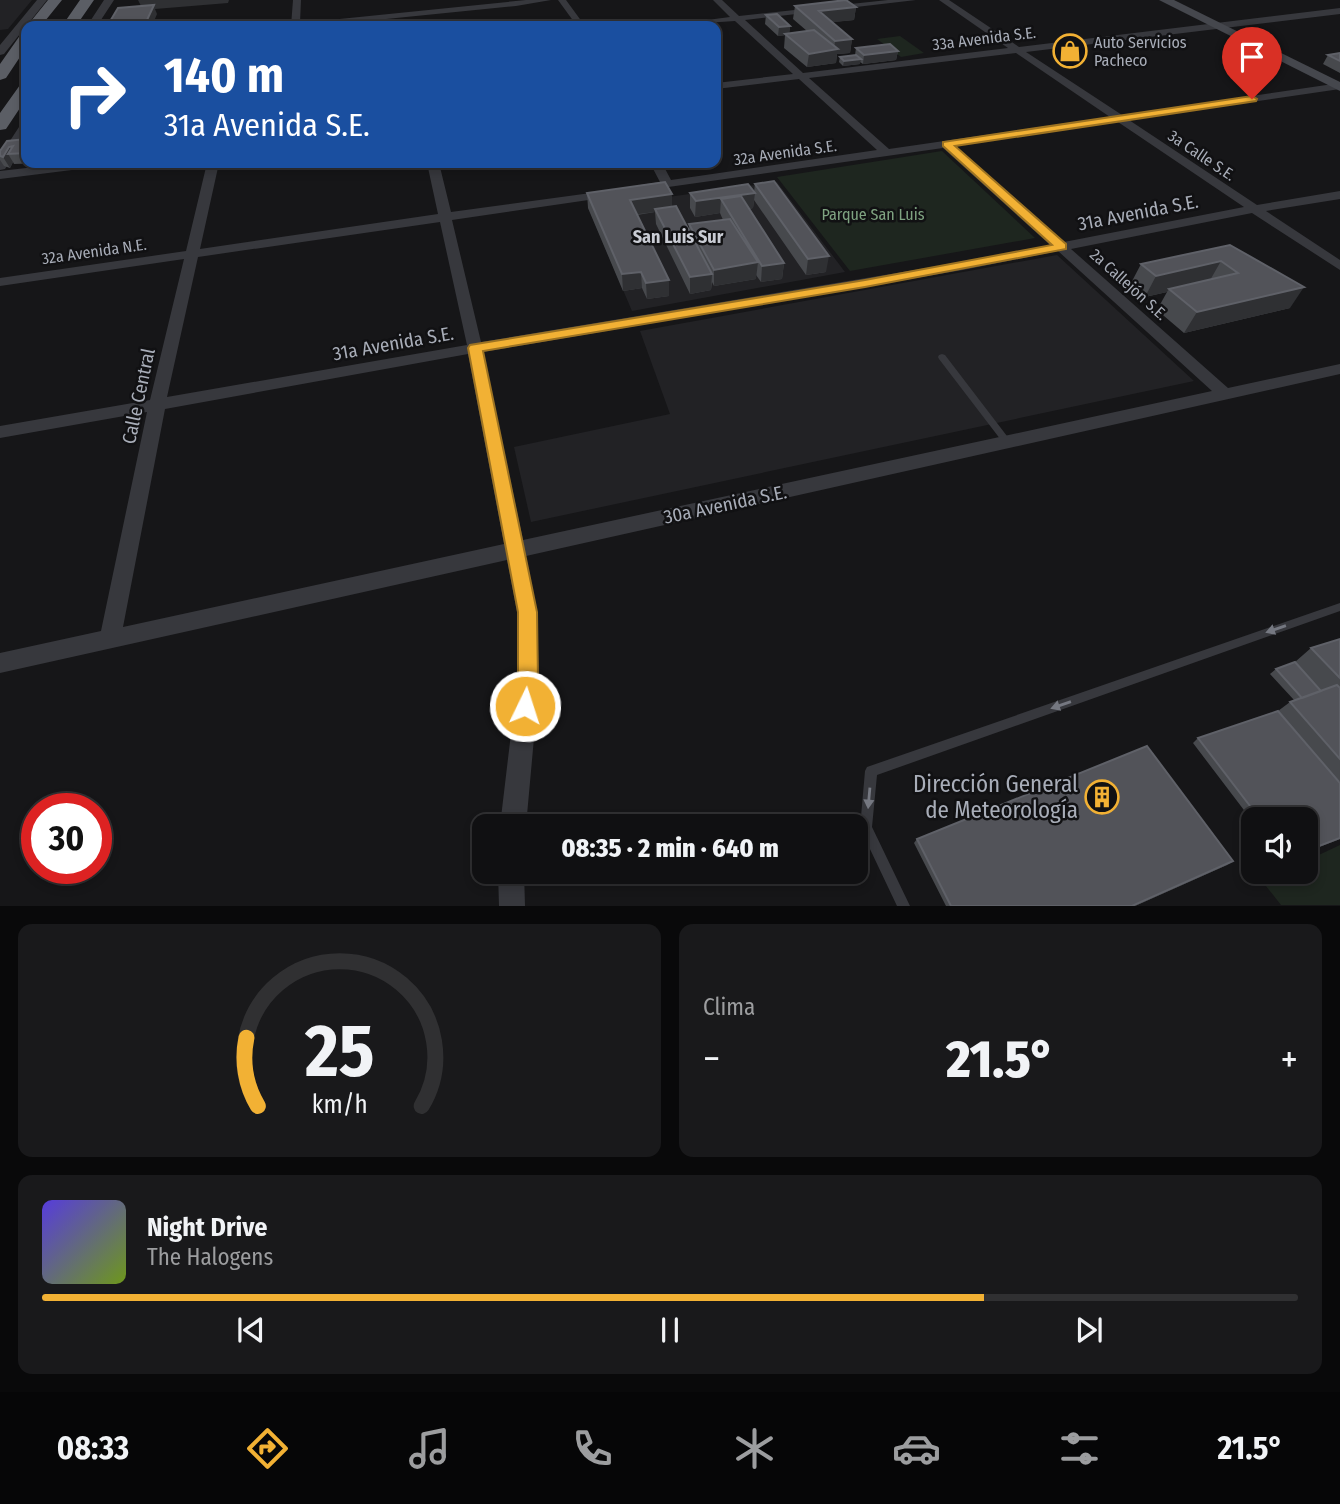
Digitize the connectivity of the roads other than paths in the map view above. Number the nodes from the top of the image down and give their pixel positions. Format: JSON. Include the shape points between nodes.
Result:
{"nodes":[{"id":1,"x":42,"y":0,"type":"edge"},
{"id":2,"x":55,"y":0,"type":"edge"},
{"id":3,"x":87,"y":0,"type":"edge"},
{"id":4,"x":109,"y":0,"type":"edge"},
{"id":5,"x":297,"y":0,"type":"edge"},
{"id":6,"x":402,"y":0,"type":"edge"},
{"id":7,"x":547,"y":0,"type":"edge"},
{"id":8,"x":562,"y":0,"type":"edge"},
{"id":9,"x":717,"y":0,"type":"edge"},
{"id":10,"x":912,"y":0,"type":"edge"},
{"id":11,"x":943,"y":0,"type":"edge"},
{"id":12,"x":1165,"y":0,"type":"edge"},
{"id":13,"x":1177,"y":0,"type":"edge"},
{"id":14,"x":1334,"y":0,"type":"edge"},
{"id":15,"x":1340,"y":2,"type":"edge"},
{"id":16,"x":488,"y":4,"type":"edge"},
{"id":17,"x":1340,"y":11,"type":"edge"},
{"id":18,"x":405,"y":13,"type":"junction"},
{"id":19,"x":737,"y":19,"type":"junction"},
{"id":20,"x":25,"y":21,"type":"edge"},
{"id":21,"x":38,"y":21,"type":"edge"},
{"id":22,"x":72,"y":21,"type":"edge"},
{"id":23,"x":95,"y":21,"type":"edge"},
{"id":24,"x":295,"y":21,"type":"edge"},
{"id":25,"x":337,"y":21,"type":"edge"},
{"id":26,"x":407,"y":21,"type":"edge"},
{"id":27,"x":577,"y":21,"type":"edge"},
{"id":28,"x":716,"y":21,"type":"edge"},
{"id":29,"x":1220,"y":24,"type":"junction"},
{"id":30,"x":21,"y":26,"type":"edge"},
{"id":31,"x":21,"y":44,"type":"edge"},
{"id":32,"x":1018,"y":50,"type":"junction"},
{"id":33,"x":0,"y":52,"type":"edge"},
{"id":34,"x":0,"y":75,"type":"edge"},
{"id":35,"x":801,"y":76,"type":"junction"},
{"id":36,"x":1340,"y":80,"type":"edge"},
{"id":37,"x":721,"y":85,"type":"edge"},
{"id":38,"x":1340,"y":86,"type":"edge"},
{"id":39,"x":21,"y":95,"type":"edge"},
{"id":40,"x":1121,"y":119,"type":"junction"},
{"id":41,"x":0,"y":125,"type":"edge"},
{"id":42,"x":21,"y":134,"type":"edge"},
{"id":43,"x":946,"y":144,"type":"junction"},
{"id":44,"x":887,"y":153,"type":"junction"},
{"id":45,"x":0,"y":166,"type":"edge"},
{"id":46,"x":56,"y":168,"type":"edge"},
{"id":47,"x":212,"y":168,"type":"edge"},
{"id":48,"x":434,"y":168,"type":"edge"},
{"id":49,"x":658,"y":168,"type":"edge"},
{"id":50,"x":0,"y":175,"type":"edge"},
{"id":51,"x":667,"y":185,"type":"junction"},
{"id":52,"x":1340,"y":195,"type":"edge"},
{"id":53,"x":1253,"y":209,"type":"junction"},
{"id":54,"x":446,"y":217,"type":"junction"},
{"id":55,"x":1062,"y":247,"type":"junction"},
{"id":56,"x":192,"y":255,"type":"junction"},
{"id":57,"x":1340,"y":266,"type":"edge"},
{"id":58,"x":0,"y":282,"type":"edge"},
{"id":59,"x":475,"y":348,"type":"junction"},
{"id":60,"x":942,"y":356,"type":"dead end"},
{"id":61,"x":1340,"y":369,"type":"edge"},
{"id":62,"x":1226,"y":394,"type":"junction"},
{"id":63,"x":157,"y":405,"type":"junction"},
{"id":64,"x":0,"y":432,"type":"edge"},
{"id":65,"x":1007,"y":442,"type":"junction"},
{"id":66,"x":516,"y":550,"type":"junction"},
{"id":67,"x":1340,"y":607,"type":"edge"},
{"id":68,"x":110,"y":639,"type":"junction"},
{"id":69,"x":0,"y":663,"type":"edge"},
{"id":70,"x":514,"y":814,"type":"edge"},
{"id":71,"x":512,"y":884,"type":"edge"},
{"id":72,"x":512,"y":905,"type":"edge"},
{"id":73,"x":904,"y":905,"type":"edge"}],
"edges":[{"from":1,"to":20,"type":"street"},
{"from":2,"to":21,"type":"highway"},
{"from":3,"to":22,"type":"highway"},
{"from":4,"to":23,"type":"street"},
{"from":5,"to":24,"type":"street"},
{"from":6,"to":18,"type":"street"},
{"from":7,"to":16,"type":"street"},
{"from":8,"to":27,"type":"street"},
{"from":9,"to":19,"type":"street"},
{"from":10,"to":19,"type":"street"},
{"from":11,"to":32,"type":"street","name":"3a Calle S.E."},
{"from":12,"to":29,"type":"main road"},
{"from":13,"to":29,"type":"main road"},
{"from":14,"to":15,"type":"street"},
{"from":16,"to":18,"type":"street"},
{"from":17,"to":29,"type":"street","name":"33a Avenida S.E."},
{"from":18,"to":25,"type":"street"},
{"from":18,"to":26,"type":"street"},
{"from":19,"to":28,"type":"street"},
{"from":19,"to":35,"type":"street"},
{"from":29,"to":32,"type":"street","name":"33a Avenida S.E."},
{"from":29,"to":36,"type":"main road"},
{"from":29,"to":38,"type":"main road"},
{"from":30,"to":33,"type":"street"},
{"from":31,"to":34,"type":"highway"},
{"from":32,"to":35,"type":"street","name":"33a Avenida S.E."},
{"from":32,"to":40,"type":"street","name":"3a Calle S.E."},
{"from":35,"to":37,"type":"street","name":"33a Avenida S.E."},
{"from":35,"to":44,"type":"street"},
{"from":38,"to":40,"type":"street","name":"32a Avenida S.E."},
{"from":39,"to":41,"type":"highway"},
{"from":40,"to":43,"type":"street","name":"32a Avenida S.E."},
{"from":40,"to":53,"type":"street","name":"3a Calle S.E."},
{"from":42,"to":45,"type":"street"},
{"from":43,"to":44,"type":"street","name":"32a Avenida S.E."},
{"from":43,"to":55,"type":"street","name":"2a Callejón S.E."},
{"from":44,"to":51,"type":"street","name":"32a Avenida S.E."},
{"from":46,"to":50,"type":"street"},
{"from":47,"to":56,"type":"street","name":"Calle Central"},
{"from":48,"to":54,"type":"street"},
{"from":49,"to":51,"type":"street"},
{"from":51,"to":54,"type":"street","name":"32a Avenida S.E."},
{"from":52,"to":53,"type":"street","name":"31a Avenida S.E."},
{"from":53,"to":55,"type":"street","name":"31a Avenida S.E."},
{"from":53,"to":57,"type":"street","name":"3a Calle S.E."},
{"from":54,"to":56,"type":"street","name":"32a Avenida S.E."},
{"from":54,"to":59,"type":"street"},
{"from":55,"to":59,"type":"street","name":"31a Avenida S.E."},
{"from":55,"to":62,"type":"street","name":"2a Callejón S.E."},
{"from":56,"to":58,"type":"street","name":"32a Avenida N.E."},
{"from":56,"to":63,"type":"street","name":"Calle Central"},
{"from":59,"to":63,"type":"street","name":"31a Avenida S.E."},
{"from":59,"to":66,"type":"street"},
{"from":60,"to":65,"type":"lane"},
{"from":61,"to":62,"type":"street","name":"30a Avenida S.E."},
{"from":62,"to":65,"type":"street","name":"30a Avenida S.E."},
{"from":63,"to":64,"type":"street","name":"31a Avenida S.E."},
{"from":63,"to":68,"type":"street","name":"Calle Central"},
{"from":65,"to":66,"type":"street","name":"30a Avenida S.E."},
{"from":66,"to":68,"type":"street","name":"30a Avenida S.E."},
{"from":66,"to":70,"type":"street","via":[[527,612],[528,683]]},
{"from":67,"to":73,"type":"lane","one_way":true,"via":[[871,771],[866,828]]},
{"from":68,"to":69,"type":"street","name":"30a Avenida S.E."},
{"from":71,"to":72,"type":"street"}]}
